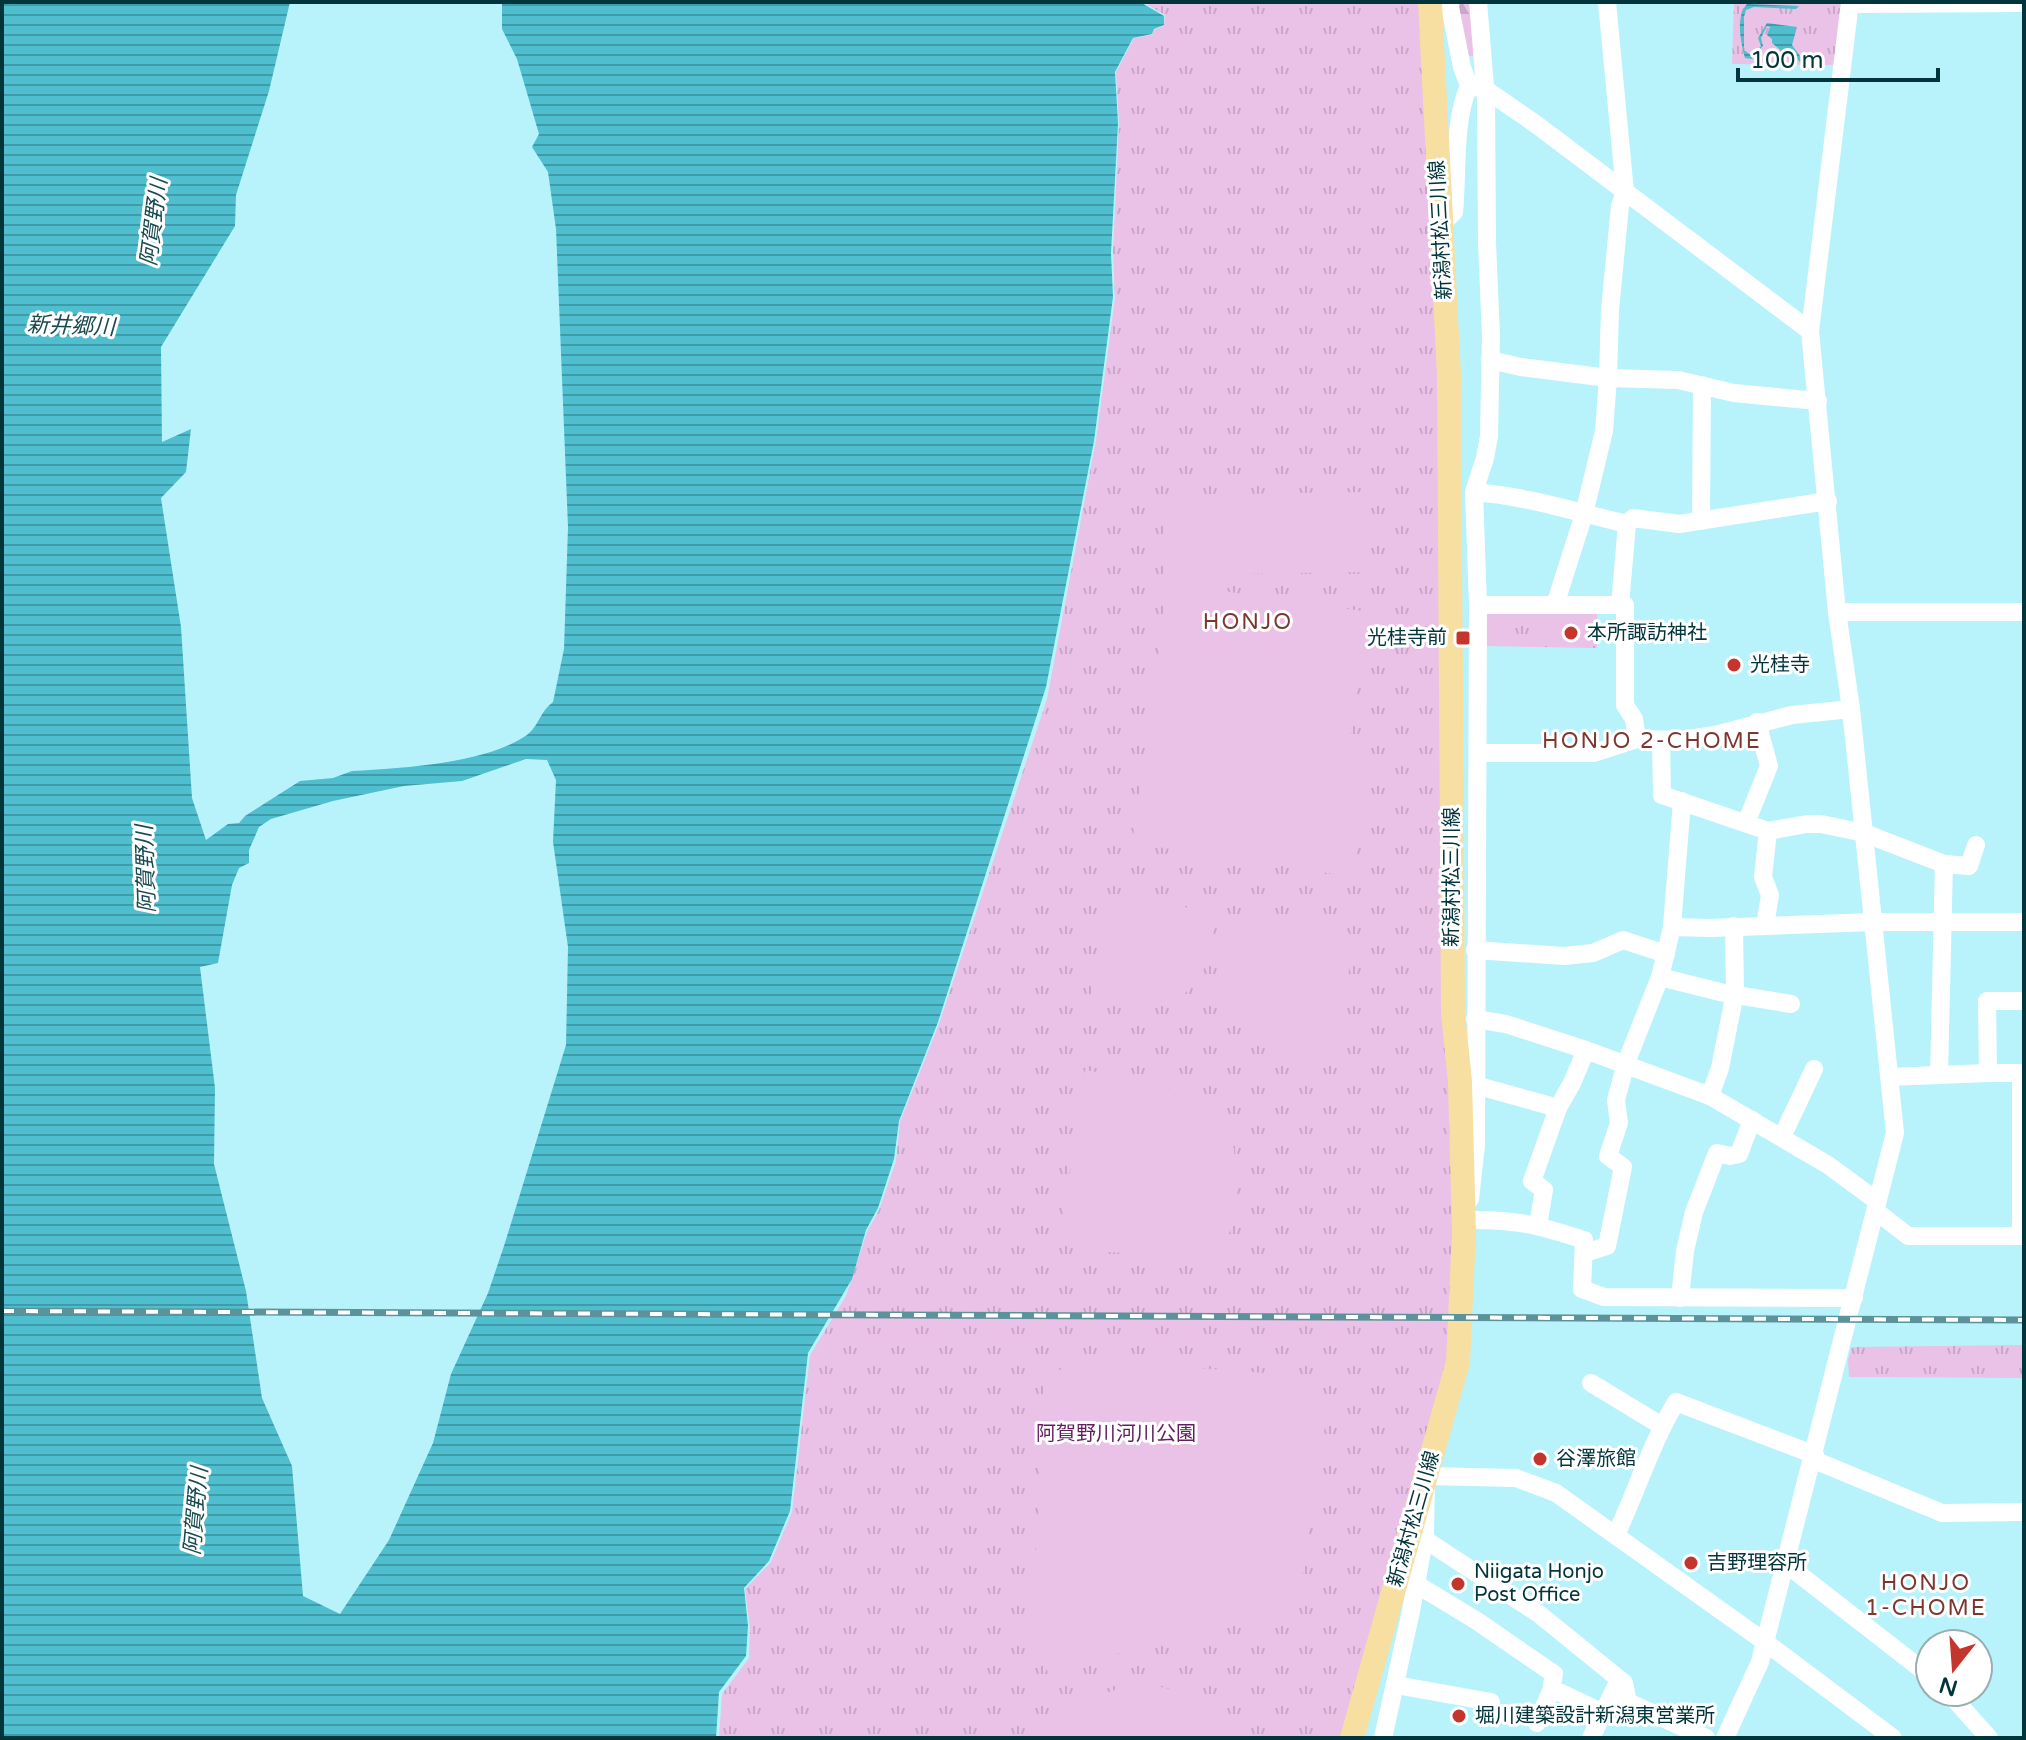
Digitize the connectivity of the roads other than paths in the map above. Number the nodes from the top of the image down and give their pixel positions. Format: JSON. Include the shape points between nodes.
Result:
{"nodes":[{"id":1,"x":1430,"y":2,"type":"edge"},
{"id":2,"x":1449,"y":2,"type":"edge"},
{"id":3,"x":1478,"y":2,"type":"edge"},
{"id":4,"x":1607,"y":2,"type":"edge"},
{"id":5,"x":1850,"y":3,"type":"edge"},
{"id":6,"x":2024,"y":3,"type":"edge"},
{"id":7,"x":1477,"y":88,"type":"junction"},
{"id":8,"x":1625,"y":192,"type":"junction"},
{"id":9,"x":1441,"y":225,"type":"junction"},
{"id":10,"x":1810,"y":331,"type":"junction"},
{"id":11,"x":1490,"y":360,"type":"junction"},
{"id":12,"x":1608,"y":378,"type":"junction"},
{"id":13,"x":1702,"y":385,"type":"junction"},
{"id":14,"x":1818,"y":401,"type":"junction"},
{"id":15,"x":1474,"y":492,"type":"junction"},
{"id":16,"x":1828,"y":501,"type":"junction"},
{"id":17,"x":1584,"y":514,"type":"junction"},
{"id":18,"x":1701,"y":521,"type":"junction"},
{"id":19,"x":1627,"y":524,"type":"junction"},
{"id":20,"x":1478,"y":605,"type":"junction"},
{"id":21,"x":1555,"y":605,"type":"junction"},
{"id":22,"x":1620,"y":605,"type":"junction"},
{"id":23,"x":1837,"y":612,"type":"junction"},
{"id":24,"x":2024,"y":612,"type":"edge"},
{"id":25,"x":1851,"y":709,"type":"junction"},
{"id":26,"x":1757,"y":722,"type":"junction"},
{"id":27,"x":1637,"y":739,"type":"junction"},
{"id":28,"x":1661,"y":740,"type":"junction"},
{"id":29,"x":1479,"y":753,"type":"junction"},
{"id":30,"x":1682,"y":801,"type":"junction"},
{"id":31,"x":1746,"y":823,"type":"junction"},
{"id":32,"x":1768,"y":831,"type":"junction"},
{"id":33,"x":1864,"y":833,"type":"junction"},
{"id":34,"x":1976,"y":845,"type":"dead end"},
{"id":35,"x":1944,"y":864,"type":"junction"},
{"id":36,"x":1873,"y":922,"type":"junction"},
{"id":37,"x":1944,"y":922,"type":"junction"},
{"id":38,"x":2024,"y":922,"type":"edge"},
{"id":39,"x":1734,"y":926,"type":"junction"},
{"id":40,"x":1765,"y":926,"type":"junction"},
{"id":41,"x":1672,"y":927,"type":"junction"},
{"id":42,"x":1475,"y":950,"type":"junction"},
{"id":43,"x":1666,"y":954,"type":"junction"},
{"id":44,"x":1660,"y":977,"type":"junction"},
{"id":45,"x":1735,"y":993,"type":"junction"},
{"id":46,"x":2024,"y":1001,"type":"edge"},
{"id":47,"x":1791,"y":1004,"type":"dead end"},
{"id":48,"x":1475,"y":1019,"type":"junction"},
{"id":49,"x":1586,"y":1050,"type":"junction"},
{"id":50,"x":1626,"y":1063,"type":"junction"},
{"id":51,"x":1814,"y":1069,"type":"dead end"},
{"id":52,"x":1988,"y":1073,"type":"junction"},
{"id":53,"x":2023,"y":1073,"type":"edge"},
{"id":54,"x":1939,"y":1075,"type":"junction"},
{"id":55,"x":1889,"y":1077,"type":"junction"},
{"id":56,"x":1475,"y":1085,"type":"junction"},
{"id":57,"x":1710,"y":1096,"type":"junction"},
{"id":58,"x":1558,"y":1108,"type":"junction"},
{"id":59,"x":1752,"y":1120,"type":"junction"},
{"id":60,"x":1782,"y":1137,"type":"junction"},
{"id":61,"x":1877,"y":1206,"type":"junction"},
{"id":62,"x":1538,"y":1225,"type":"junction"},
{"id":63,"x":1466,"y":1226,"type":"junction"},
{"id":64,"x":2022,"y":1236,"type":"edge"},
{"id":65,"x":1585,"y":1253,"type":"junction"},
{"id":66,"x":1680,"y":1298,"type":"junction"},
{"id":67,"x":1854,"y":1298,"type":"junction"},
{"id":68,"x":1591,"y":1383,"type":"dead end"},
{"id":69,"x":1662,"y":1426,"type":"junction"},
{"id":70,"x":1814,"y":1458,"type":"junction"},
{"id":71,"x":1426,"y":1476,"type":"junction"},
{"id":72,"x":2024,"y":1512,"type":"edge"},
{"id":73,"x":1616,"y":1535,"type":"junction"},
{"id":74,"x":1424,"y":1539,"type":"junction"},
{"id":75,"x":1786,"y":1564,"type":"junction"},
{"id":76,"x":1416,"y":1584,"type":"junction"},
{"id":77,"x":1765,"y":1642,"type":"junction"},
{"id":78,"x":1914,"y":1664,"type":"edge"},
{"id":79,"x":1619,"y":1680,"type":"junction"},
{"id":80,"x":1396,"y":1685,"type":"junction"},
{"id":81,"x":1551,"y":1691,"type":"junction"},
{"id":82,"x":1491,"y":1702,"type":"dead end"},
{"id":83,"x":1962,"y":1708,"type":"edge"},
{"id":84,"x":1603,"y":1713,"type":"junction"},
{"id":85,"x":1537,"y":1723,"type":"dead end"},
{"id":86,"x":1352,"y":1738,"type":"edge"},
{"id":87,"x":1383,"y":1738,"type":"edge"},
{"id":88,"x":1591,"y":1738,"type":"edge"},
{"id":89,"x":1706,"y":1738,"type":"edge"},
{"id":90,"x":1725,"y":1738,"type":"edge"},
{"id":91,"x":1893,"y":1738,"type":"edge"},
{"id":92,"x":1989,"y":1738,"type":"edge"}],
"edges":[{"from":1,"to":9,"type":"main road","name":"新潟村松三川線"},
{"from":2,"to":7,"type":"street","via":[[1462,67]]},
{"from":3,"to":7,"type":"street"},
{"from":4,"to":8,"type":"street"},
{"from":5,"to":6,"type":"street"},
{"from":5,"to":10,"type":"street"},
{"from":7,"to":8,"type":"street"},
{"from":7,"to":9,"type":"street","via":[[1465,96],[1454,212]]},
{"from":7,"to":11,"type":"street"},
{"from":8,"to":10,"type":"street"},
{"from":8,"to":12,"type":"street","via":[[1610,310]]},
{"from":9,"to":63,"type":"main road","name":"新潟村松三川線","via":[[1449,375],[1453,1013]]},
{"from":10,"to":14,"type":"street"},
{"from":11,"to":12,"type":"street"},
{"from":11,"to":15,"type":"street","via":[[1489,436]]},
{"from":12,"to":13,"type":"street"},
{"from":12,"to":17,"type":"street","via":[[1604,431]]},
{"from":13,"to":14,"type":"street"},
{"from":13,"to":18,"type":"street"},
{"from":14,"to":16,"type":"street"},
{"from":15,"to":17,"type":"street","via":[[1525,498]]},
{"from":15,"to":20,"type":"street"},
{"from":16,"to":18,"type":"street"},
{"from":16,"to":23,"type":"street"},
{"from":17,"to":19,"type":"street"},
{"from":17,"to":21,"type":"street"},
{"from":18,"to":19,"type":"street","via":[[1633,518]]},
{"from":19,"to":22,"type":"street"},
{"from":20,"to":21,"type":"street"},
{"from":20,"to":29,"type":"street"},
{"from":21,"to":22,"type":"street"},
{"from":22,"to":27,"type":"street","via":[[1625,605],[1625,705]]},
{"from":23,"to":24,"type":"street"},
{"from":23,"to":25,"type":"street"},
{"from":25,"to":26,"type":"street"},
{"from":25,"to":33,"type":"street"},
{"from":26,"to":28,"type":"street","via":[[1715,735]]},
{"from":26,"to":31,"type":"street","via":[[1769,766]]},
{"from":27,"to":28,"type":"street"},
{"from":27,"to":29,"type":"street","via":[[1594,753]]},
{"from":28,"to":30,"type":"street","via":[[1662,795]]},
{"from":29,"to":42,"type":"street"},
{"from":30,"to":31,"type":"street"},
{"from":30,"to":41,"type":"street"},
{"from":31,"to":32,"type":"street"},
{"from":32,"to":33,"type":"street","via":[[1807,824]]},
{"from":32,"to":40,"type":"street","via":[[1763,877],[1770,895]]},
{"from":33,"to":35,"type":"street"},
{"from":33,"to":36,"type":"street"},
{"from":34,"to":35,"type":"street","via":[[1969,866]]},
{"from":35,"to":37,"type":"street"},
{"from":36,"to":37,"type":"street"},
{"from":36,"to":40,"type":"street"},
{"from":36,"to":55,"type":"street"},
{"from":37,"to":38,"type":"street"},
{"from":37,"to":54,"type":"street"},
{"from":39,"to":40,"type":"street"},
{"from":39,"to":41,"type":"street"},
{"from":39,"to":45,"type":"street"},
{"from":41,"to":43,"type":"street"},
{"from":42,"to":43,"type":"street","via":[[1564,956],[1593,953],[1623,940]]},
{"from":42,"to":48,"type":"street"},
{"from":43,"to":44,"type":"street"},
{"from":44,"to":45,"type":"street"},
{"from":44,"to":50,"type":"street"},
{"from":45,"to":47,"type":"street"},
{"from":45,"to":57,"type":"street"},
{"from":46,"to":52,"type":"street","via":[[1987,1001]]},
{"from":48,"to":49,"type":"street"},
{"from":48,"to":56,"type":"street"},
{"from":49,"to":50,"type":"street"},
{"from":49,"to":58,"type":"street"},
{"from":50,"to":57,"type":"street"},
{"from":50,"to":65,"type":"street","via":[[1616,1100],[1619,1123],[1608,1156],[1623,1167],[1619,1197],[1607,1246]]},
{"from":51,"to":60,"type":"street"},
{"from":52,"to":53,"type":"street"},
{"from":52,"to":54,"type":"street"},
{"from":53,"to":64,"type":"street"},
{"from":54,"to":55,"type":"street"},
{"from":55,"to":61,"type":"street","via":[[1895,1133]]},
{"from":56,"to":58,"type":"street"},
{"from":56,"to":63,"type":"street","via":[[1475,1174]]},
{"from":57,"to":59,"type":"street"},
{"from":58,"to":62,"type":"street","via":[[1532,1181],[1544,1190]]},
{"from":59,"to":60,"type":"street"},
{"from":59,"to":66,"type":"street","via":[[1739,1154],[1717,1153],[1694,1212]]},
{"from":60,"to":61,"type":"street","via":[[1828,1165]]},
{"from":61,"to":64,"type":"street","via":[[1908,1236]]},
{"from":61,"to":67,"type":"street"},
{"from":62,"to":63,"type":"street","via":[[1507,1219]]},
{"from":62,"to":65,"type":"street","via":[[1584,1240]]},
{"from":63,"to":71,"type":"main road","name":"新潟村松三川線","via":[[1458,1362]]},
{"from":65,"to":66,"type":"street","via":[[1582,1289],[1604,1297]]},
{"from":66,"to":67,"type":"street"},
{"from":67,"to":70,"type":"street"},
{"from":68,"to":69,"type":"street"},
{"from":69,"to":70,"type":"street","via":[[1676,1402]]},
{"from":69,"to":73,"type":"street"},
{"from":70,"to":72,"type":"street","via":[[1942,1513]]},
{"from":70,"to":75,"type":"street"},
{"from":71,"to":73,"type":"street","via":[[1516,1478],[1556,1493]]},
{"from":71,"to":74,"type":"street"},
{"from":71,"to":86,"type":"main road","name":"新潟村松三川線"},
{"from":73,"to":77,"type":"street"},
{"from":74,"to":76,"type":"street"},
{"from":74,"to":79,"type":"street","via":[[1539,1614]]},
{"from":75,"to":77,"type":"street"},
{"from":75,"to":78,"type":"street"},
{"from":76,"to":80,"type":"street"},
{"from":76,"to":81,"type":"street","via":[[1554,1674]]},
{"from":77,"to":90,"type":"street"},
{"from":77,"to":91,"type":"street"},
{"from":79,"to":84,"type":"street"},
{"from":79,"to":89,"type":"street","via":[[1628,1702]]},
{"from":80,"to":82,"type":"street"},
{"from":80,"to":87,"type":"street"},
{"from":81,"to":84,"type":"street"},
{"from":81,"to":85,"type":"street"},
{"from":83,"to":92,"type":"street"},
{"from":84,"to":88,"type":"street"}]}
